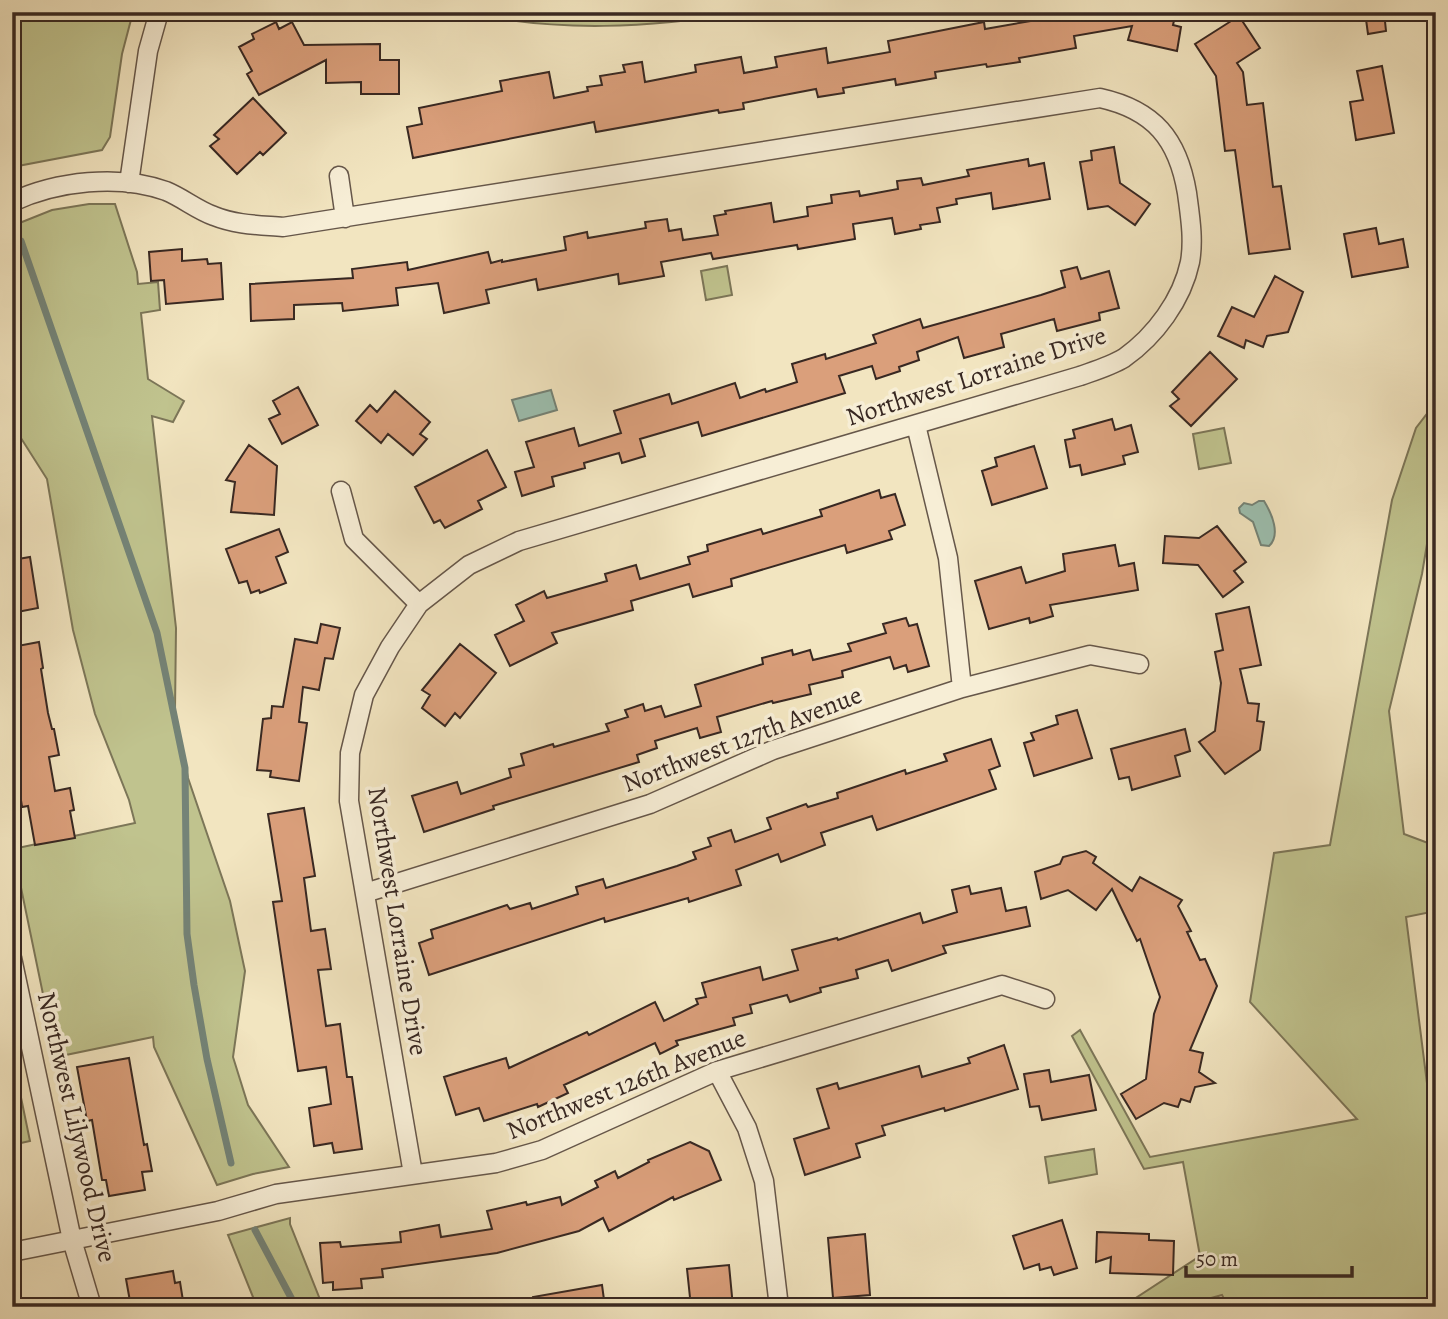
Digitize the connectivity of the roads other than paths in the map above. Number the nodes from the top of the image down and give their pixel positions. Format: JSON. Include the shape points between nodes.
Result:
{"nodes":[{"id":1,"x":159,"y":12,"type":"edge"},
{"id":2,"x":339,"y":176,"type":"dead end"},
{"id":3,"x":129,"y":183,"type":"junction"},
{"id":4,"x":12,"y":202,"type":"edge"},
{"id":5,"x":345,"y":218,"type":"junction"},
{"id":6,"x":916,"y":425,"type":"junction"},
{"id":7,"x":341,"y":491,"type":"dead end"},
{"id":8,"x":419,"y":604,"type":"junction"},
{"id":9,"x":1139,"y":664,"type":"dead end"},
{"id":10,"x":962,"y":688,"type":"junction"},
{"id":11,"x":365,"y":892,"type":"junction"},
{"id":12,"x":12,"y":958,"type":"edge"},
{"id":13,"x":1045,"y":999,"type":"dead end"},
{"id":14,"x":717,"y":1071,"type":"junction"},
{"id":15,"x":413,"y":1174,"type":"junction"},
{"id":16,"x":72,"y":1240,"type":"junction"},
{"id":17,"x":12,"y":1252,"type":"edge"},
{"id":18,"x":92,"y":1307,"type":"edge"},
{"id":19,"x":779,"y":1307,"type":"edge"}],
"edges":[{"from":1,"to":3,"type":"street","via":[[148,51]]},
{"from":2,"to":5,"type":"street"},
{"from":3,"to":4,"type":"street","name":"Northwest Lorraine Drive","via":[[59,186]]},
{"from":3,"to":5,"type":"street","name":"Northwest Lorraine Drive","via":[[166,191],[238,223],[283,227]]},
{"from":5,"to":6,"type":"street","name":"Northwest Lorraine Drive","via":[[1100,97],[1142,113],[1174,148],[1183,170],[1192,227],[1190,261],[1181,291],[1164,319],[1124,358],[1100,369]]},
{"from":6,"to":8,"type":"street","name":"Northwest Lorraine Drive","via":[[519,541],[468,565]]},
{"from":6,"to":10,"type":"street","via":[[948,558]]},
{"from":7,"to":8,"type":"street","via":[[354,539]]},
{"from":8,"to":11,"type":"street","name":"Northwest Lorraine Drive","via":[[364,695],[350,753],[349,801]]},
{"from":9,"to":10,"type":"street","name":"Northwest 127th Avenue","via":[[1090,655]]},
{"from":10,"to":11,"type":"street","name":"Northwest 127th Avenue","via":[[773,750],[650,804]]},
{"from":11,"to":15,"type":"street","name":"Northwest Lorraine Drive"},
{"from":12,"to":16,"type":"street","name":"Northwest Lilywood Drive"},
{"from":13,"to":14,"type":"street","name":"Northwest 126th Avenue","via":[[1002,985]]},
{"from":14,"to":15,"type":"street","name":"Northwest 126th Avenue","via":[[542,1150],[496,1163]]},
{"from":14,"to":19,"type":"street","via":[[747,1128],[764,1181]]},
{"from":15,"to":16,"type":"street","name":"Northwest 126th Avenue","via":[[276,1194],[218,1211]]},
{"from":16,"to":17,"type":"street","name":"Northwest 126th Avenue"},
{"from":16,"to":18,"type":"street","name":"Northwest Lilywood Drive"}]}
